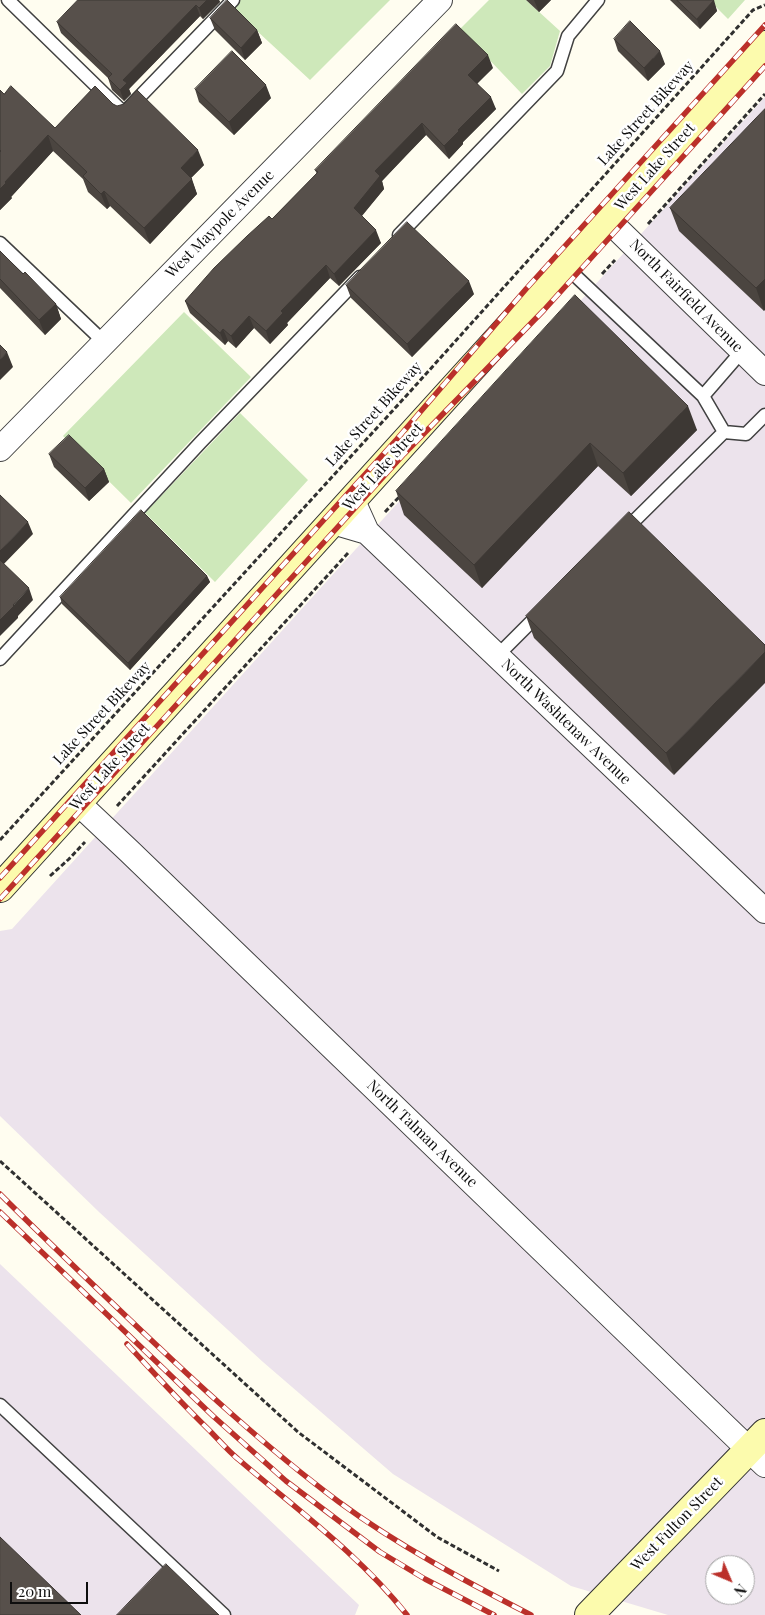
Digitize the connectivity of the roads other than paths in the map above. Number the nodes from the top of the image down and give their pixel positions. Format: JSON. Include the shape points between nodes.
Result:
{"nodes":[{"id":1,"x":8,"y":0,"type":"edge"},
{"id":2,"x":233,"y":0,"type":"edge"},
{"id":3,"x":440,"y":0,"type":"edge"},
{"id":4,"x":598,"y":0,"type":"edge"},
{"id":5,"x":765,"y":45,"type":"edge"},
{"id":6,"x":607,"y":219,"type":"junction"},
{"id":7,"x":0,"y":243,"type":"edge"},
{"id":8,"x":392,"y":243,"type":"edge"},
{"id":9,"x":565,"y":266,"type":"junction"},
{"id":10,"x":365,"y":271,"type":"edge"},
{"id":11,"x":104,"y":342,"type":"junction"},
{"id":12,"x":742,"y":351,"type":"junction"},
{"id":13,"x":765,"y":373,"type":"edge"},
{"id":14,"x":703,"y":396,"type":"junction"},
{"id":15,"x":765,"y":415,"type":"edge"},
{"id":16,"x":724,"y":432,"type":"junction"},
{"id":17,"x":0,"y":449,"type":"edge"},
{"id":18,"x":353,"y":501,"type":"junction"},
{"id":19,"x":333,"y":522,"type":"junction"},
{"id":20,"x":367,"y":532,"type":"junction"},
{"id":21,"x":612,"y":542,"type":"edge"},
{"id":22,"x":549,"y":604,"type":"edge"},
{"id":23,"x":497,"y":656,"type":"junction"},
{"id":24,"x":0,"y":659,"type":"edge"},
{"id":25,"x":78,"y":803,"type":"junction"},
{"id":26,"x":0,"y":888,"type":"edge"},
{"id":27,"x":765,"y":911,"type":"edge"},
{"id":28,"x":0,"y":1405,"type":"edge"},
{"id":29,"x":760,"y":1449,"type":"edge"},
{"id":30,"x":224,"y":1615,"type":"edge"},
{"id":31,"x":589,"y":1615,"type":"edge"}],
"edges":[{"from":1,"to":2,"type":"lane","via":[[124,113]]},
{"from":3,"to":11,"type":"street","name":"West Maypole Avenue"},
{"from":4,"to":8,"type":"lane","via":[[568,36],[557,72]]},
{"from":5,"to":6,"type":"main road","name":"West Lake Street"},
{"from":6,"to":9,"type":"main road","name":"West Lake Street"},
{"from":6,"to":12,"type":"street","name":"North Fairfield Avenue"},
{"from":7,"to":11,"type":"lane"},
{"from":9,"to":14,"type":"lane"},
{"from":9,"to":18,"type":"main road","name":"West Lake Street"},
{"from":10,"to":24,"type":"lane","via":[[200,442]]},
{"from":11,"to":17,"type":"street","name":"West Maypole Avenue"},
{"from":12,"to":13,"type":"street","name":"North Fairfield Avenue"},
{"from":12,"to":14,"type":"lane"},
{"from":14,"to":16,"type":"lane"},
{"from":15,"to":16,"type":"lane","via":[[746,434]]},
{"from":16,"to":21,"type":"lane"},
{"from":18,"to":19,"type":"main road","name":"West Lake Street"},
{"from":18,"to":20,"type":"street","name":"North Washtenaw Avenue"},
{"from":19,"to":20,"type":"street","name":"North Washtenaw Avenue"},
{"from":19,"to":25,"type":"main road","name":"West Lake Street"},
{"from":20,"to":23,"type":"street","name":"North Washtenaw Avenue"},
{"from":22,"to":23,"type":"lane"},
{"from":23,"to":27,"type":"street","name":"North Washtenaw Avenue"},
{"from":25,"to":26,"type":"main road","name":"West Lake Street"},
{"from":25,"to":29,"type":"street","name":"North Talman Avenue"},
{"from":28,"to":30,"type":"lane"},
{"from":29,"to":31,"type":"main road","name":"West Fulton Street"}]}
